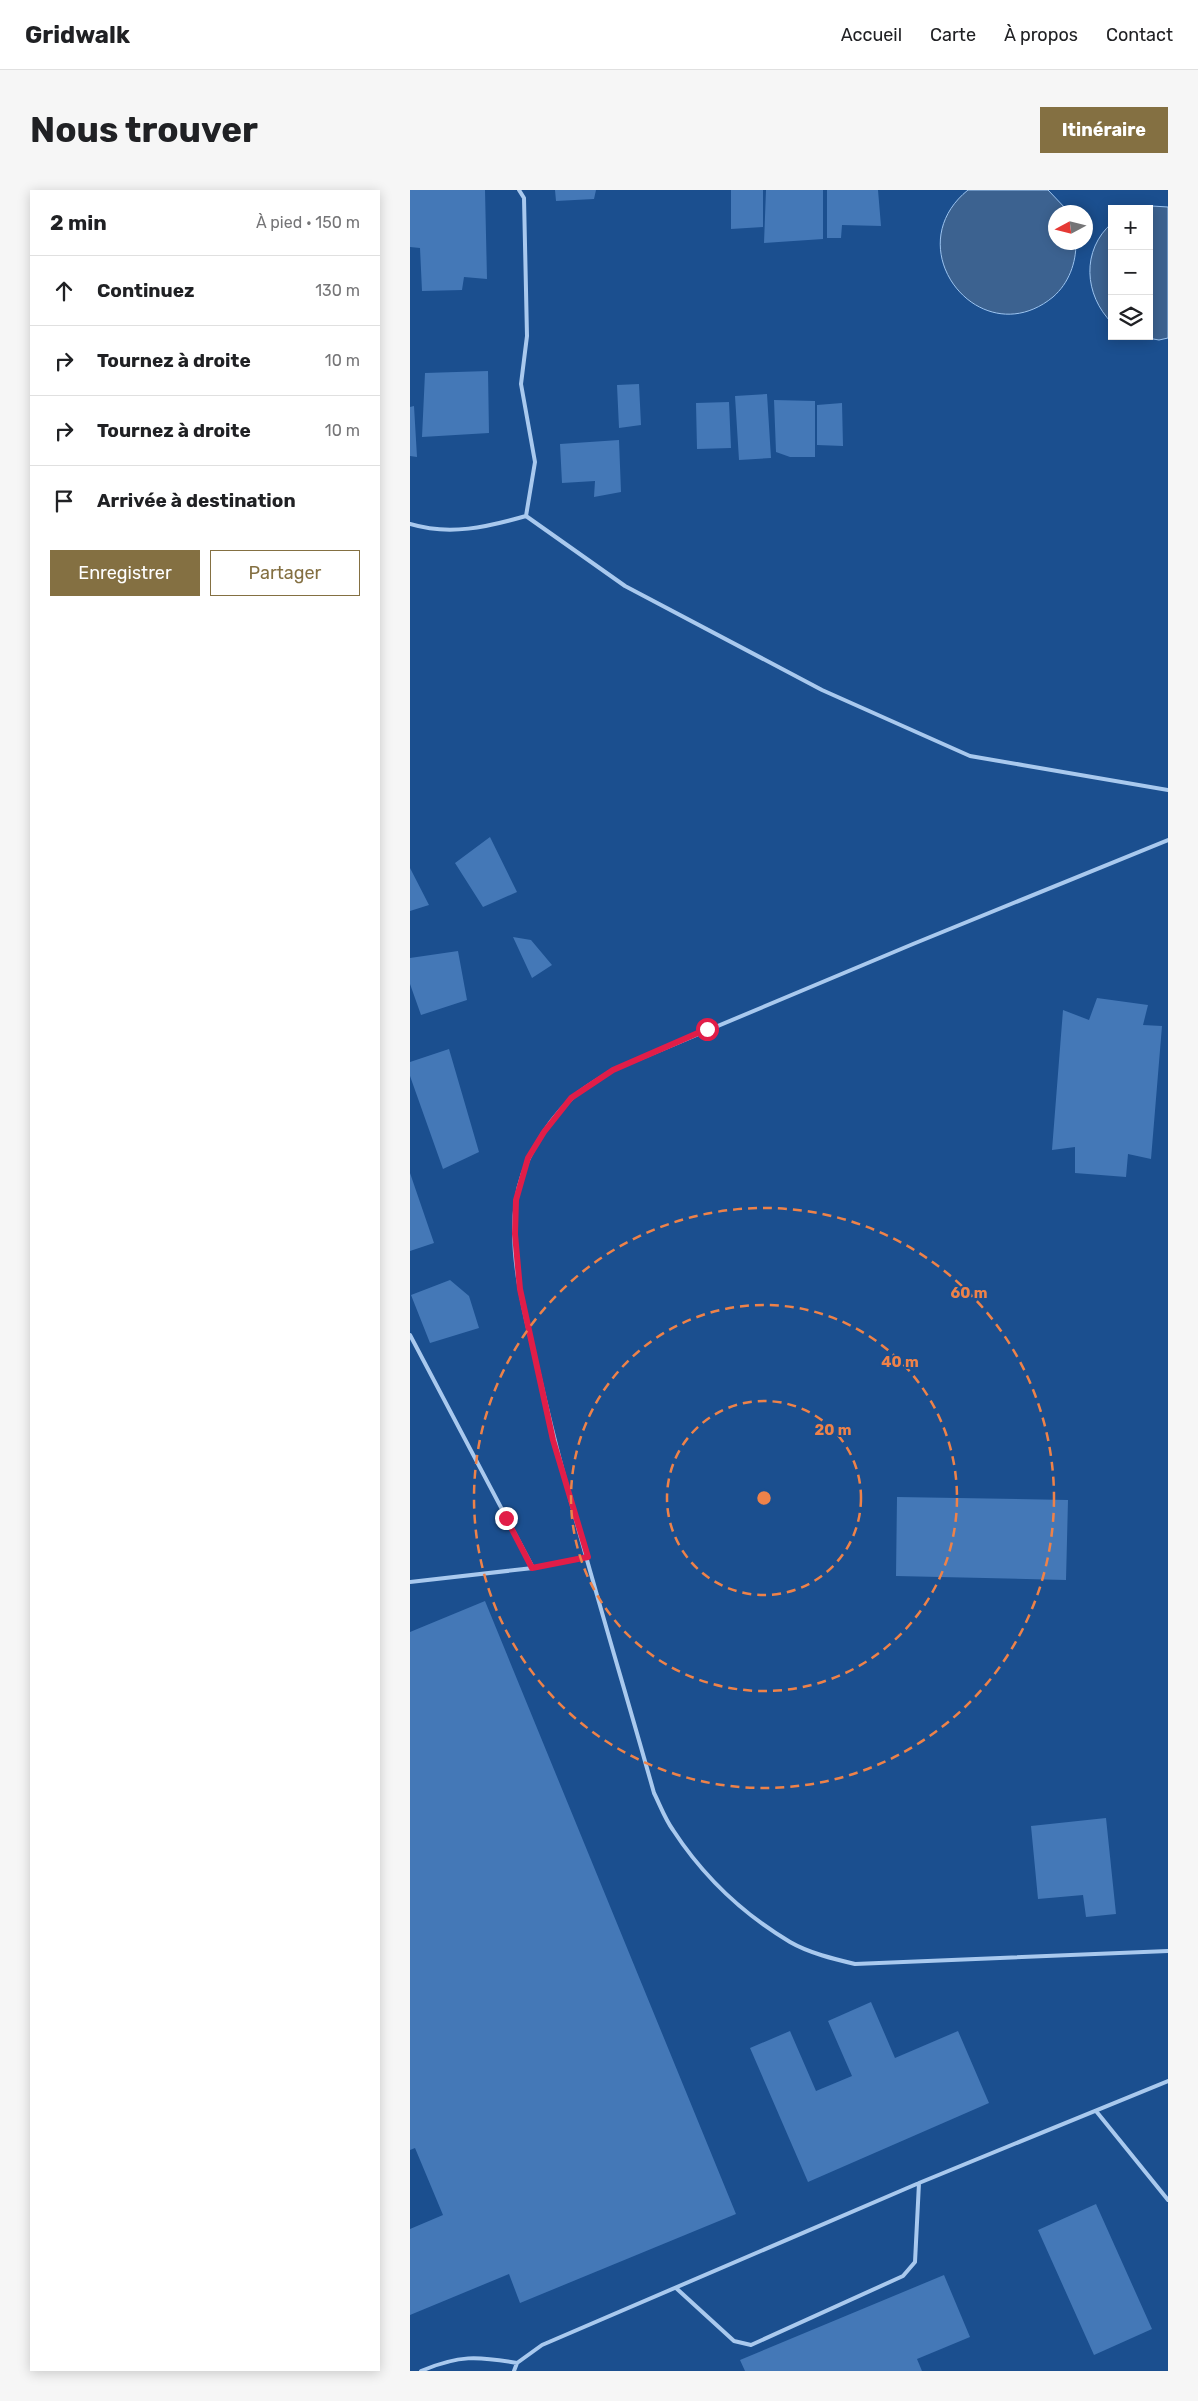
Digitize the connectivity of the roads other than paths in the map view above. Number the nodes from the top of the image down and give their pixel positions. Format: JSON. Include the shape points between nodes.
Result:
{"nodes":[{"id":1,"x":519,"y":190,"type":"edge"},
{"id":2,"x":526,"y":516,"type":"junction"},
{"id":3,"x":410,"y":524,"type":"edge"},
{"id":4,"x":1168,"y":790,"type":"edge"},
{"id":5,"x":1168,"y":840,"type":"edge"},
{"id":6,"x":410,"y":1335,"type":"edge"},
{"id":7,"x":588,"y":1557,"type":"junction"},
{"id":8,"x":532,"y":1568,"type":"junction"},
{"id":9,"x":410,"y":1582,"type":"edge"},
{"id":10,"x":1168,"y":1951,"type":"edge"},
{"id":11,"x":1168,"y":2081,"type":"edge"},
{"id":12,"x":1096,"y":2111,"type":"junction"},
{"id":13,"x":919,"y":2183,"type":"junction"},
{"id":14,"x":1168,"y":2200,"type":"edge"},
{"id":15,"x":676,"y":2288,"type":"junction"},
{"id":16,"x":516,"y":2363,"type":"junction"},
{"id":17,"x":421,"y":2371,"type":"edge"},
{"id":18,"x":514,"y":2371,"type":"edge"}],
"edges":[{"from":1,"to":2,"type":"lane","via":[[524,198],[527,336],[521,384],[535,462]]},
{"from":2,"to":3,"type":"lane","via":[[484,528],[428,529]]},
{"from":2,"to":4,"type":"lane","via":[[625,586],[822,690],[970,756]]},
{"from":5,"to":7,"type":"lane","via":[[621,1067],[571,1098],[528,1158],[516,1200],[515,1234],[520,1289],[553,1440]]},
{"from":6,"to":8,"type":"lane"},
{"from":7,"to":8,"type":"lane"},
{"from":7,"to":10,"type":"lane","via":[[654,1792],[672,1829],[714,1884],[745,1911],[791,1943],[855,1964]]},
{"from":8,"to":9,"type":"lane"},
{"from":11,"to":12,"type":"lane"},
{"from":12,"to":13,"type":"lane"},
{"from":12,"to":14,"type":"lane"},
{"from":13,"to":15,"type":"lane"},
{"from":13,"to":15,"type":"lane","via":[[915,2262],[903,2276],[751,2345],[734,2341]]},
{"from":15,"to":16,"type":"lane","via":[[542,2345]]},
{"from":16,"to":17,"type":"lane","via":[[480,2356],[446,2360]]},
{"from":16,"to":18,"type":"lane"}]}
